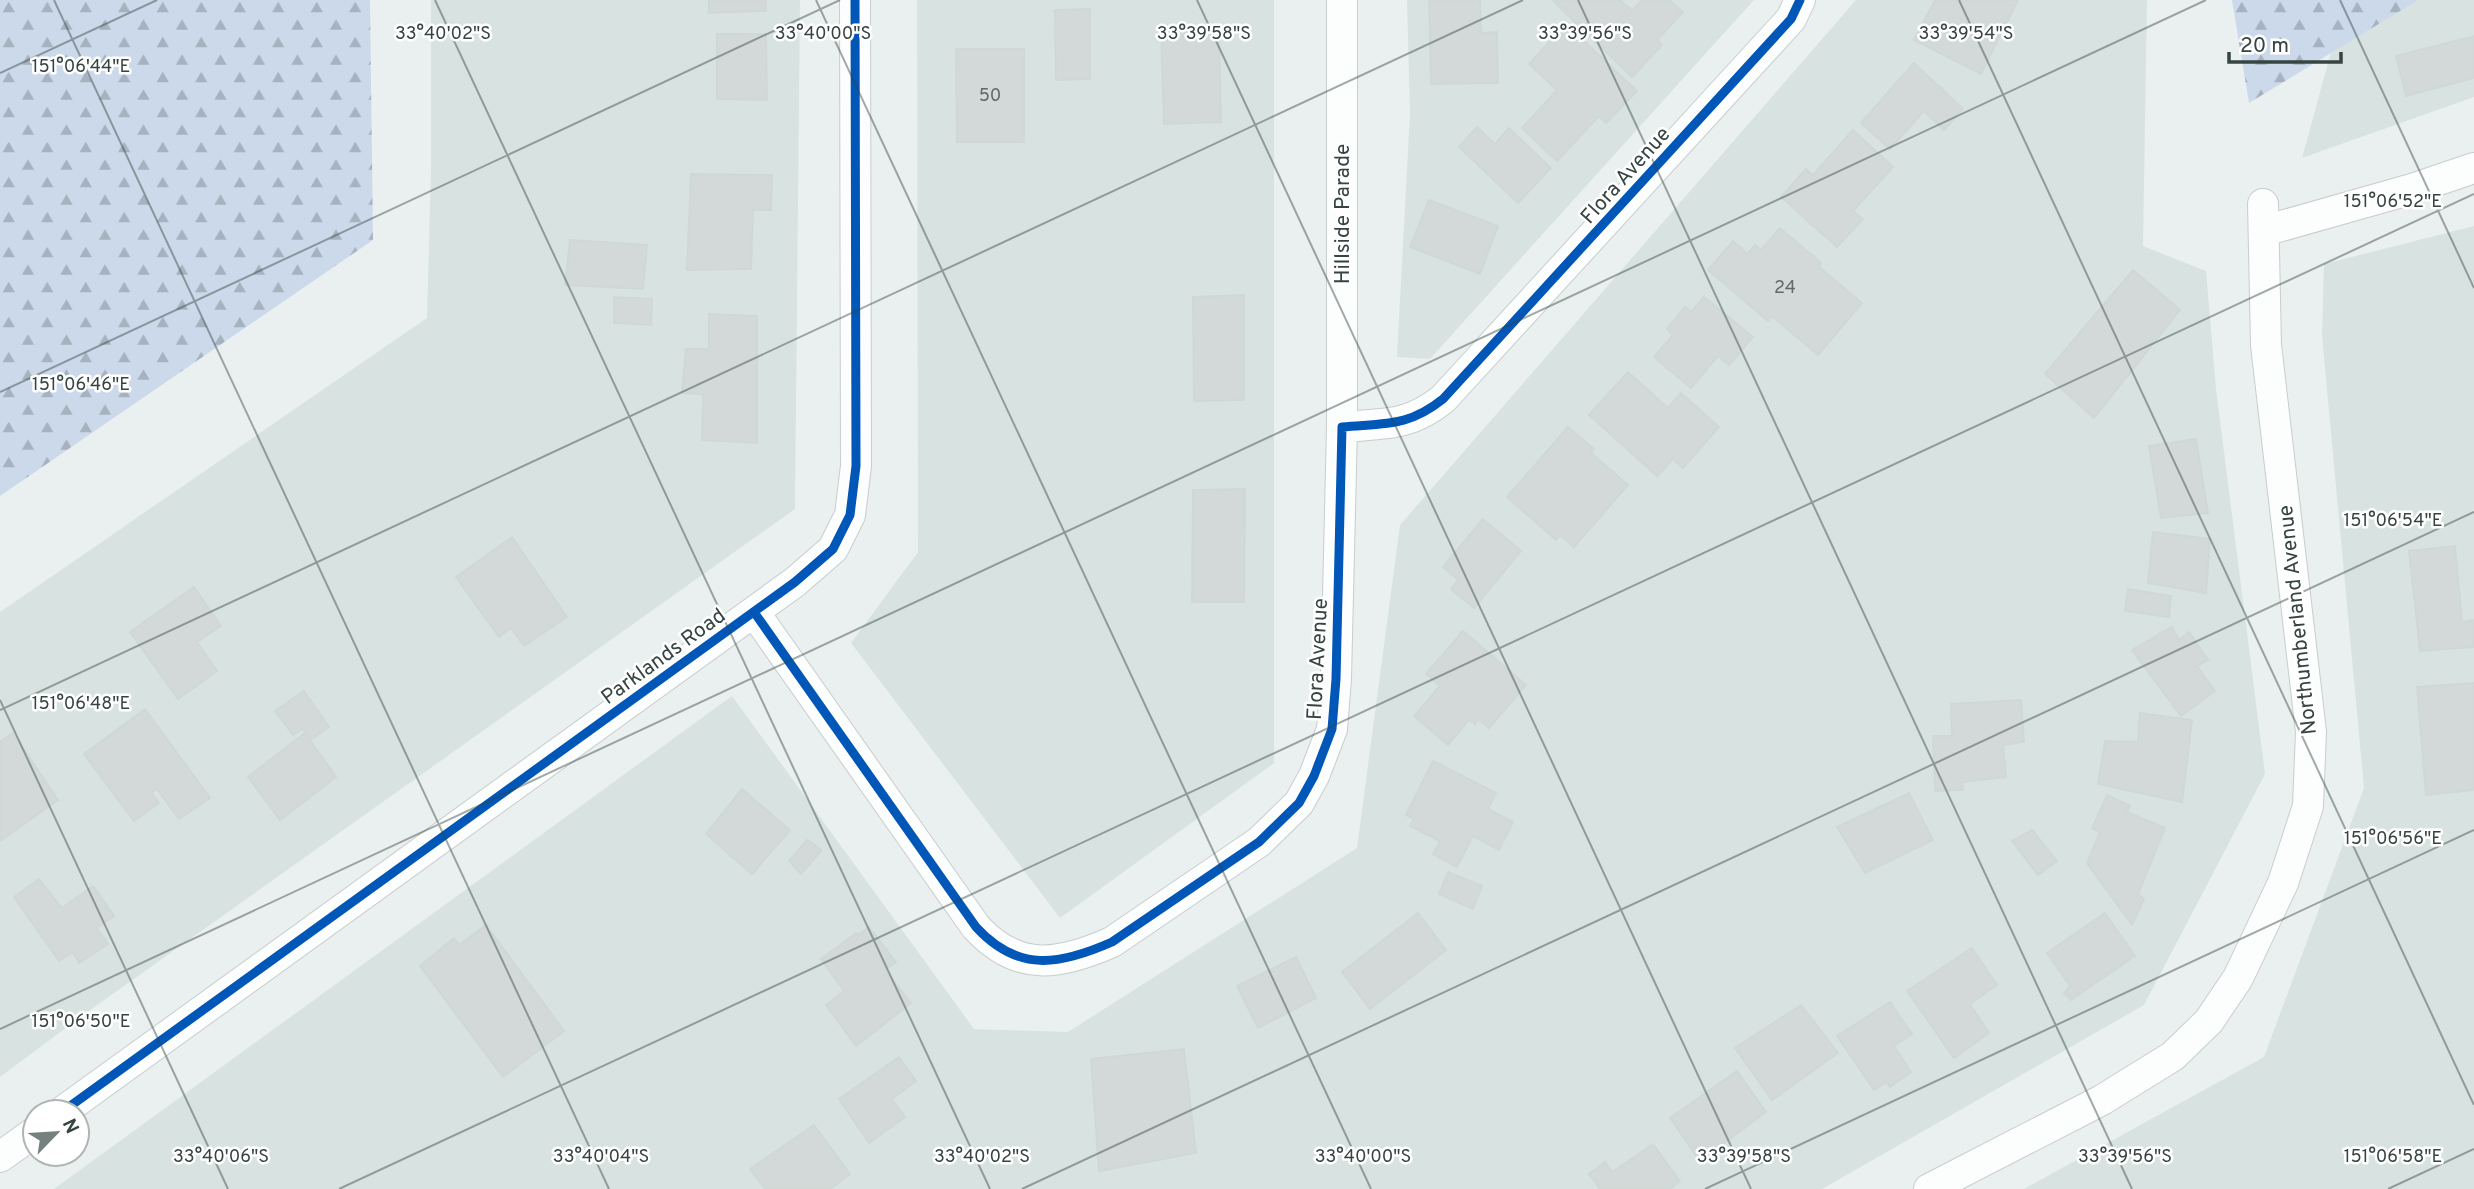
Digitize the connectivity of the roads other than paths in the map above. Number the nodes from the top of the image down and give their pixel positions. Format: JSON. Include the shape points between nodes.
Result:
{"nodes":[{"id":1,"x":855,"y":0,"type":"edge"},
{"id":2,"x":1342,"y":0,"type":"edge"},
{"id":3,"x":1800,"y":0,"type":"edge"},
{"id":4,"x":2474,"y":168,"type":"edge"},
{"id":5,"x":1342,"y":427,"type":"junction"},
{"id":6,"x":754,"y":612,"type":"junction"},
{"id":7,"x":81,"y":1098,"type":"edge"},
{"id":8,"x":21,"y":1142,"type":"edge"},
{"id":9,"x":0,"y":1157,"type":"edge"},
{"id":10,"x":1929,"y":1189,"type":"edge"}],
"edges":[{"from":1,"to":6,"type":"street","name":"Parklands Road","via":[[856,466],[850,515],[833,549]]},
{"from":2,"to":5,"type":"street","name":"Hillside Parade"},
{"from":3,"to":5,"type":"street","name":"Flora Avenue","via":[[1791,19],[1443,400],[1405,422]]},
{"from":4,"to":10,"type":"street","name":"Northumberland Avenue","via":[[2412,189],[2263,218],[2266,345],[2311,732],[2308,806],[2283,883],[2238,978],[2209,1021],[2173,1056],[2102,1100]]},
{"from":5,"to":6,"type":"street","name":"Flora Avenue","via":[[1332,729],[1314,776],[1299,803],[1259,842],[1112,942],[1086,953],[1058,961],[1032,960],[1009,954],[976,927]]},
{"from":6,"to":7,"type":"street","name":"Parklands Road"},
{"from":8,"to":9,"type":"street"}]}
